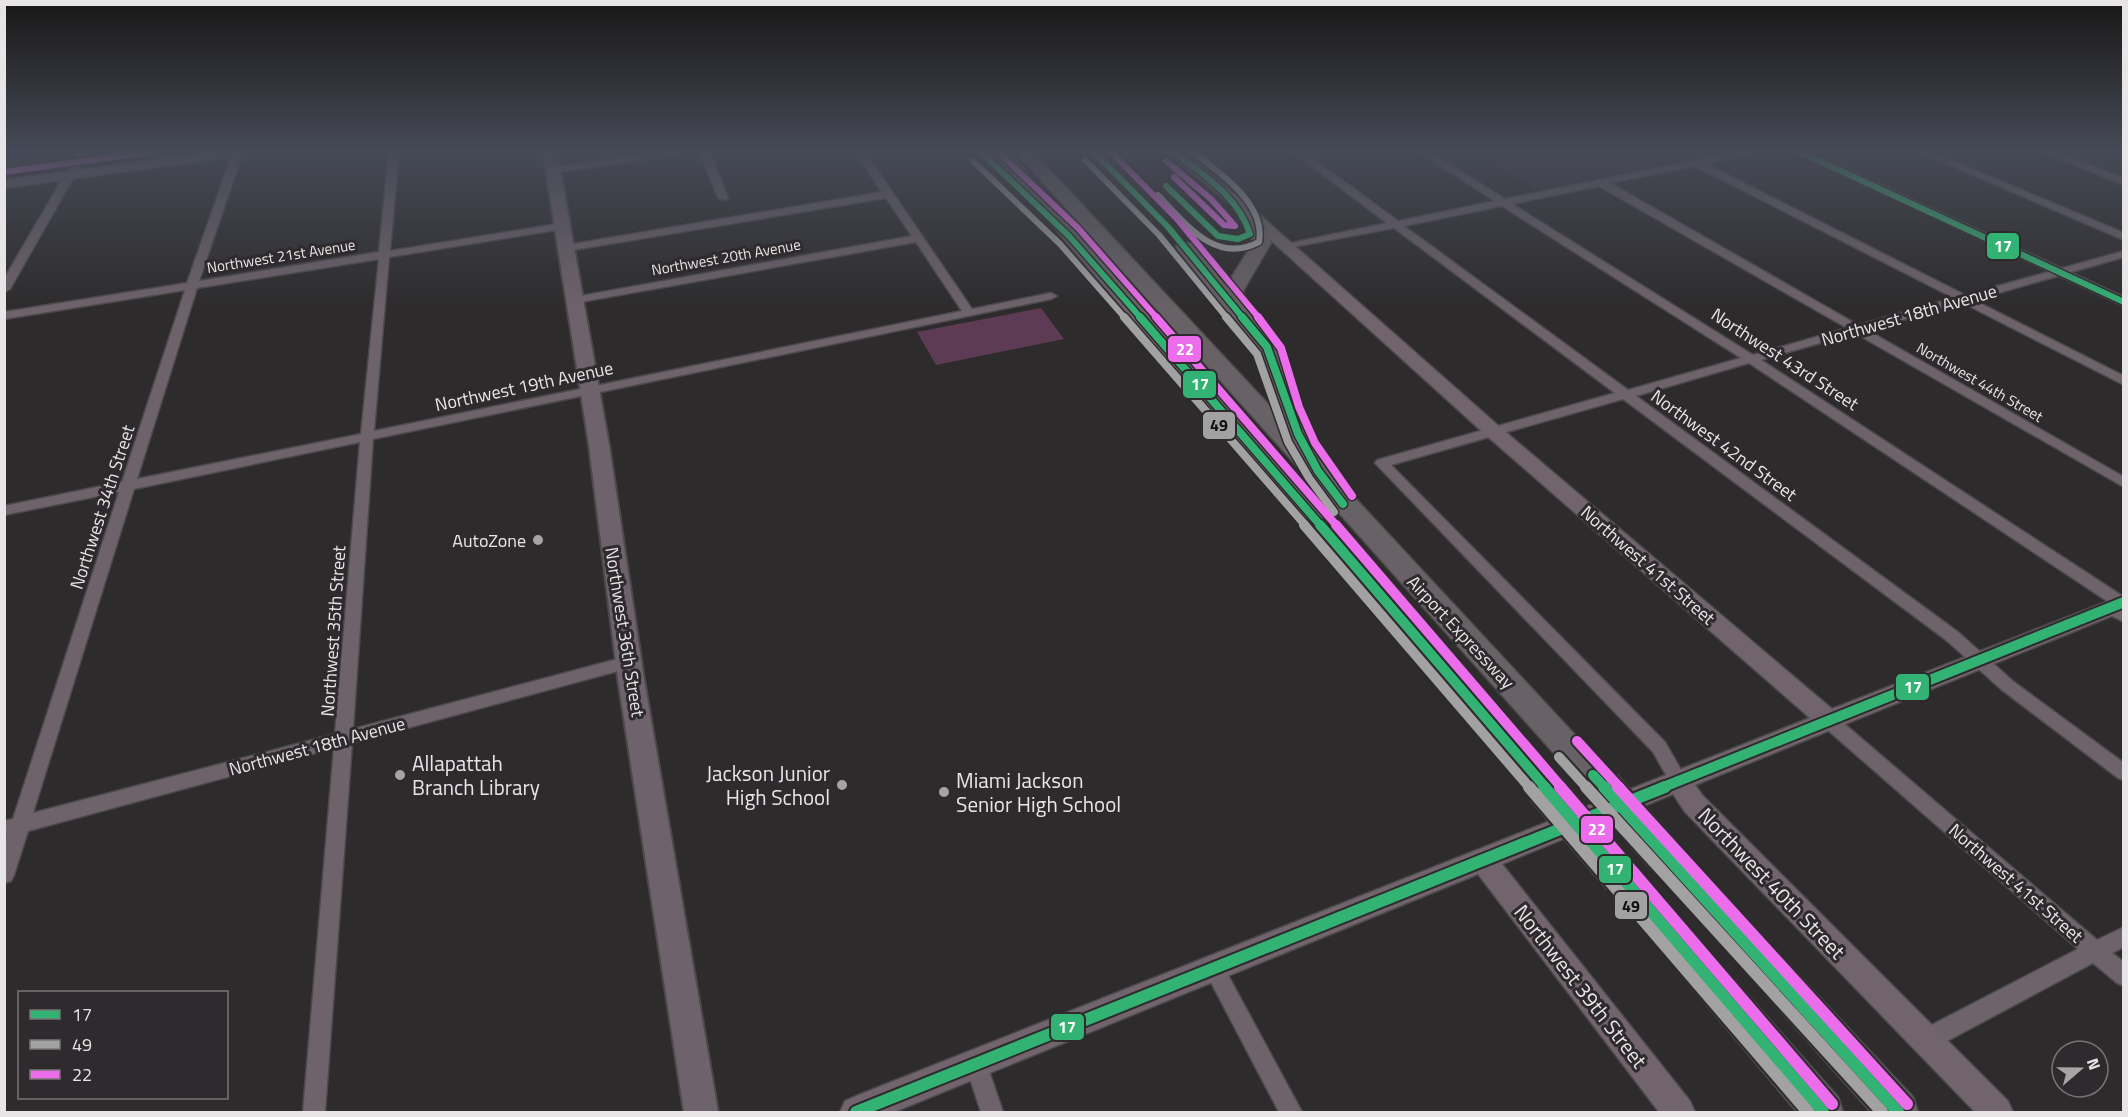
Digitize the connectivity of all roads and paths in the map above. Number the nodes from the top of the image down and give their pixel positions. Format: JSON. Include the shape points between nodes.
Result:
{"nodes":[{"id":1,"x":53,"y":204,"type":"edge"},
{"id":2,"x":221,"y":204,"type":"edge"},
{"id":3,"x":388,"y":204,"type":"edge"},
{"id":4,"x":559,"y":204,"type":"edge"},
{"id":5,"x":829,"y":204,"type":"edge"},
{"id":6,"x":897,"y":204,"type":"edge"},
{"id":7,"x":1036,"y":204,"type":"edge"},
{"id":8,"x":1042,"y":204,"type":"edge"},
{"id":9,"x":1071,"y":204,"type":"edge"},
{"id":10,"x":1237,"y":204,"type":"edge"},
{"id":11,"x":1368,"y":204,"type":"edge"},
{"id":12,"x":1498,"y":204,"type":"edge"},
{"id":13,"x":1505,"y":204,"type":"edge"},
{"id":14,"x":1639,"y":204,"type":"edge"},
{"id":15,"x":1778,"y":204,"type":"edge"},
{"id":16,"x":1912,"y":204,"type":"edge"},
{"id":17,"x":2047,"y":204,"type":"edge"},
{"id":18,"x":1257,"y":221,"type":"junction"},
{"id":19,"x":563,"y":226,"type":"junction"},
{"id":20,"x":1398,"y":226,"type":"junction"},
{"id":21,"x":1069,"y":236,"type":"junction"},
{"id":22,"x":2124,"y":237,"type":"edge"},
{"id":23,"x":919,"y":238,"type":"junction"},
{"id":24,"x":1185,"y":247,"type":"dead end"},
{"id":25,"x":1286,"y":247,"type":"junction"},
{"id":26,"x":567,"y":248,"type":"junction"},
{"id":27,"x":383,"y":254,"type":"junction"},
{"id":28,"x":2124,"y":254,"type":"edge"},
{"id":29,"x":2058,"y":272,"type":"junction"},
{"id":30,"x":192,"y":286,"type":"junction"},
{"id":31,"x":4,"y":289,"type":"edge"},
{"id":32,"x":1051,"y":296,"type":"dead end"},
{"id":33,"x":1966,"y":299,"type":"junction"},
{"id":34,"x":575,"y":300,"type":"junction"},
{"id":35,"x":2124,"y":302,"type":"edge"},
{"id":36,"x":969,"y":313,"type":"junction"},
{"id":37,"x":4,"y":316,"type":"edge"},
{"id":38,"x":1243,"y":319,"type":"junction"},
{"id":39,"x":1858,"y":329,"type":"junction"},
{"id":40,"x":1751,"y":359,"type":"junction"},
{"id":41,"x":2124,"y":381,"type":"edge"},
{"id":42,"x":590,"y":391,"type":"junction"},
{"id":43,"x":1625,"y":395,"type":"junction"},
{"id":44,"x":1494,"y":432,"type":"junction"},
{"id":45,"x":367,"y":437,"type":"junction"},
{"id":46,"x":1382,"y":464,"type":"joint"},
{"id":47,"x":2124,"y":483,"type":"edge"},
{"id":48,"x":130,"y":485,"type":"junction"},
{"id":49,"x":1328,"y":487,"type":"junction"},
{"id":50,"x":4,"y":511,"type":"edge"},
{"id":51,"x":2120,"y":607,"type":"edge"},
{"id":52,"x":1979,"y":660,"type":"junction"},
{"id":53,"x":628,"y":662,"type":"junction"},
{"id":54,"x":1828,"y":720,"type":"junction"},
{"id":55,"x":345,"y":739,"type":"junction"},
{"id":56,"x":2124,"y":773,"type":"edge"},
{"id":57,"x":1679,"y":782,"type":"junction"},
{"id":58,"x":13,"y":827,"type":"edge"},
{"id":59,"x":1483,"y":860,"type":"junction"},
{"id":60,"x":4,"y":875,"type":"edge"},
{"id":61,"x":2124,"y":936,"type":"edge"},
{"id":62,"x":2095,"y":951,"type":"junction"},
{"id":63,"x":1214,"y":969,"type":"junction"},
{"id":64,"x":2124,"y":976,"type":"edge"},
{"id":65,"x":1926,"y":1040,"type":"junction"},
{"id":66,"x":976,"y":1064,"type":"junction"},
{"id":67,"x":314,"y":1113,"type":"edge"},
{"id":68,"x":701,"y":1113,"type":"edge"},
{"id":69,"x":856,"y":1113,"type":"edge"},
{"id":70,"x":992,"y":1113,"type":"edge"},
{"id":71,"x":1291,"y":1113,"type":"edge"},
{"id":72,"x":1679,"y":1113,"type":"edge"},
{"id":73,"x":1823,"y":1113,"type":"edge"},
{"id":74,"x":1898,"y":1113,"type":"edge"},
{"id":75,"x":1997,"y":1113,"type":"edge"}],
"edges":[{"from":1,"to":31,"type":"street"},
{"from":2,"to":30,"type":"street","name":"Northwest 34th Street"},
{"from":3,"to":27,"type":"street","name":"Northwest 35th Street"},
{"from":4,"to":19,"type":"main road","name":"Northwest 36th Street"},
{"from":5,"to":26,"type":"street"},
{"from":6,"to":23,"type":"street"},
{"from":7,"to":21,"type":"highway"},
{"from":8,"to":21,"type":"highway","name":"Airport Expressway"},
{"from":9,"to":49,"type":"highway","name":"Airport Expressway"},
{"from":10,"to":18,"type":"main road","name":"Northwest 41st Street"},
{"from":11,"to":20,"type":"street","name":"Northwest 42nd Street"},
{"from":12,"to":20,"type":"street"},
{"from":13,"to":40,"type":"street","name":"Northwest 43rd Street"},
{"from":14,"to":39,"type":"street","name":"Northwest 44th Street"},
{"from":15,"to":33,"type":"street"},
{"from":16,"to":29,"type":"street"},
{"from":17,"to":22,"type":"street"},
{"from":18,"to":25,"type":"main road","name":"Northwest 41st Street"},
{"from":18,"to":38,"type":"highway","via":[[1262,243],[1233,291]]},
{"from":19,"to":26,"type":"main road","name":"Northwest 36th Street"},
{"from":19,"to":27,"type":"street","name":"Northwest 21st Avenue"},
{"from":20,"to":25,"type":"street"},
{"from":20,"to":43,"type":"street","name":"Northwest 42nd Street"},
{"from":21,"to":73,"type":"highway","name":"Airport Expressway","bridge":true},
{"from":23,"to":34,"type":"street","name":"Northwest 20th Avenue"},
{"from":23,"to":36,"type":"street"},
{"from":24,"to":38,"type":"highway"},
{"from":25,"to":44,"type":"main road","name":"Northwest 41st Street"},
{"from":26,"to":34,"type":"main road","name":"Northwest 36th Street"},
{"from":27,"to":30,"type":"street","name":"Northwest 21st Avenue"},
{"from":27,"to":45,"type":"street","name":"Northwest 35th Street"},
{"from":28,"to":29,"type":"street","name":"Northwest 18th Avenue"},
{"from":29,"to":33,"type":"street","name":"Northwest 18th Avenue"},
{"from":29,"to":35,"type":"street"},
{"from":30,"to":37,"type":"street","name":"Northwest 21st Avenue"},
{"from":30,"to":48,"type":"street","name":"Northwest 34th Street"},
{"from":32,"to":36,"type":"street","name":"Northwest 19th Avenue"},
{"from":33,"to":39,"type":"street","name":"Northwest 18th Avenue"},
{"from":33,"to":41,"type":"street"},
{"from":34,"to":42,"type":"main road","name":"Northwest 36th Street"},
{"from":36,"to":42,"type":"street","name":"Northwest 19th Avenue"},
{"from":38,"to":49,"type":"highway","via":[[1276,362],[1284,400]]},
{"from":39,"to":40,"type":"street","name":"Northwest 18th Avenue"},
{"from":39,"to":47,"type":"street","name":"Northwest 44th Street"},
{"from":40,"to":43,"type":"street","name":"Northwest 18th Avenue"},
{"from":40,"to":51,"type":"street","name":"Northwest 43rd Street"},
{"from":42,"to":45,"type":"street","name":"Northwest 19th Avenue"},
{"from":42,"to":53,"type":"main road","name":"Northwest 36th Street"},
{"from":43,"to":44,"type":"street","name":"Northwest 18th Avenue"},
{"from":43,"to":52,"type":"street","name":"Northwest 42nd Street","via":[[1952,636]]},
{"from":44,"to":46,"type":"street","name":"Northwest 18th Avenue"},
{"from":44,"to":54,"type":"main road","name":"Northwest 41st Street"},
{"from":45,"to":48,"type":"street","name":"Northwest 19th Avenue"},
{"from":45,"to":55,"type":"street","name":"Northwest 35th Street"},
{"from":46,"to":57,"type":"street","name":"Northwest 40th Street","via":[[1659,747]]},
{"from":48,"to":50,"type":"street","name":"Northwest 19th Avenue"},
{"from":48,"to":58,"type":"street","name":"Northwest 34th Street"},
{"from":49,"to":74,"type":"highway","name":"Airport Expressway","bridge":true},
{"from":51,"to":52,"type":"main road"},
{"from":52,"to":54,"type":"main road"},
{"from":52,"to":56,"type":"street","name":"Northwest 42nd Street"},
{"from":53,"to":55,"type":"street","name":"Northwest 18th Avenue"},
{"from":53,"to":68,"type":"main road","name":"Northwest 36th Street"},
{"from":54,"to":57,"type":"main road"},
{"from":54,"to":62,"type":"street","name":"Northwest 41st Street"},
{"from":55,"to":58,"type":"street","name":"Northwest 18th Avenue"},
{"from":55,"to":67,"type":"street","name":"Northwest 35th Street"},
{"from":57,"to":59,"type":"main road"},
{"from":57,"to":65,"type":"main road","name":"Northwest 40th Street","via":[[1694,804]]},
{"from":58,"to":60,"type":"street","name":"Northwest 34th Street"},
{"from":59,"to":63,"type":"main road"},
{"from":59,"to":72,"type":"main road","name":"Northwest 39th Street"},
{"from":61,"to":62,"type":"street"},
{"from":62,"to":64,"type":"street","name":"Northwest 41st Street"},
{"from":62,"to":65,"type":"street"},
{"from":63,"to":66,"type":"main road"},
{"from":63,"to":71,"type":"street"},
{"from":65,"to":75,"type":"main road","name":"Northwest 40th Street"},
{"from":66,"to":69,"type":"main road"},
{"from":66,"to":70,"type":"street"}]}
